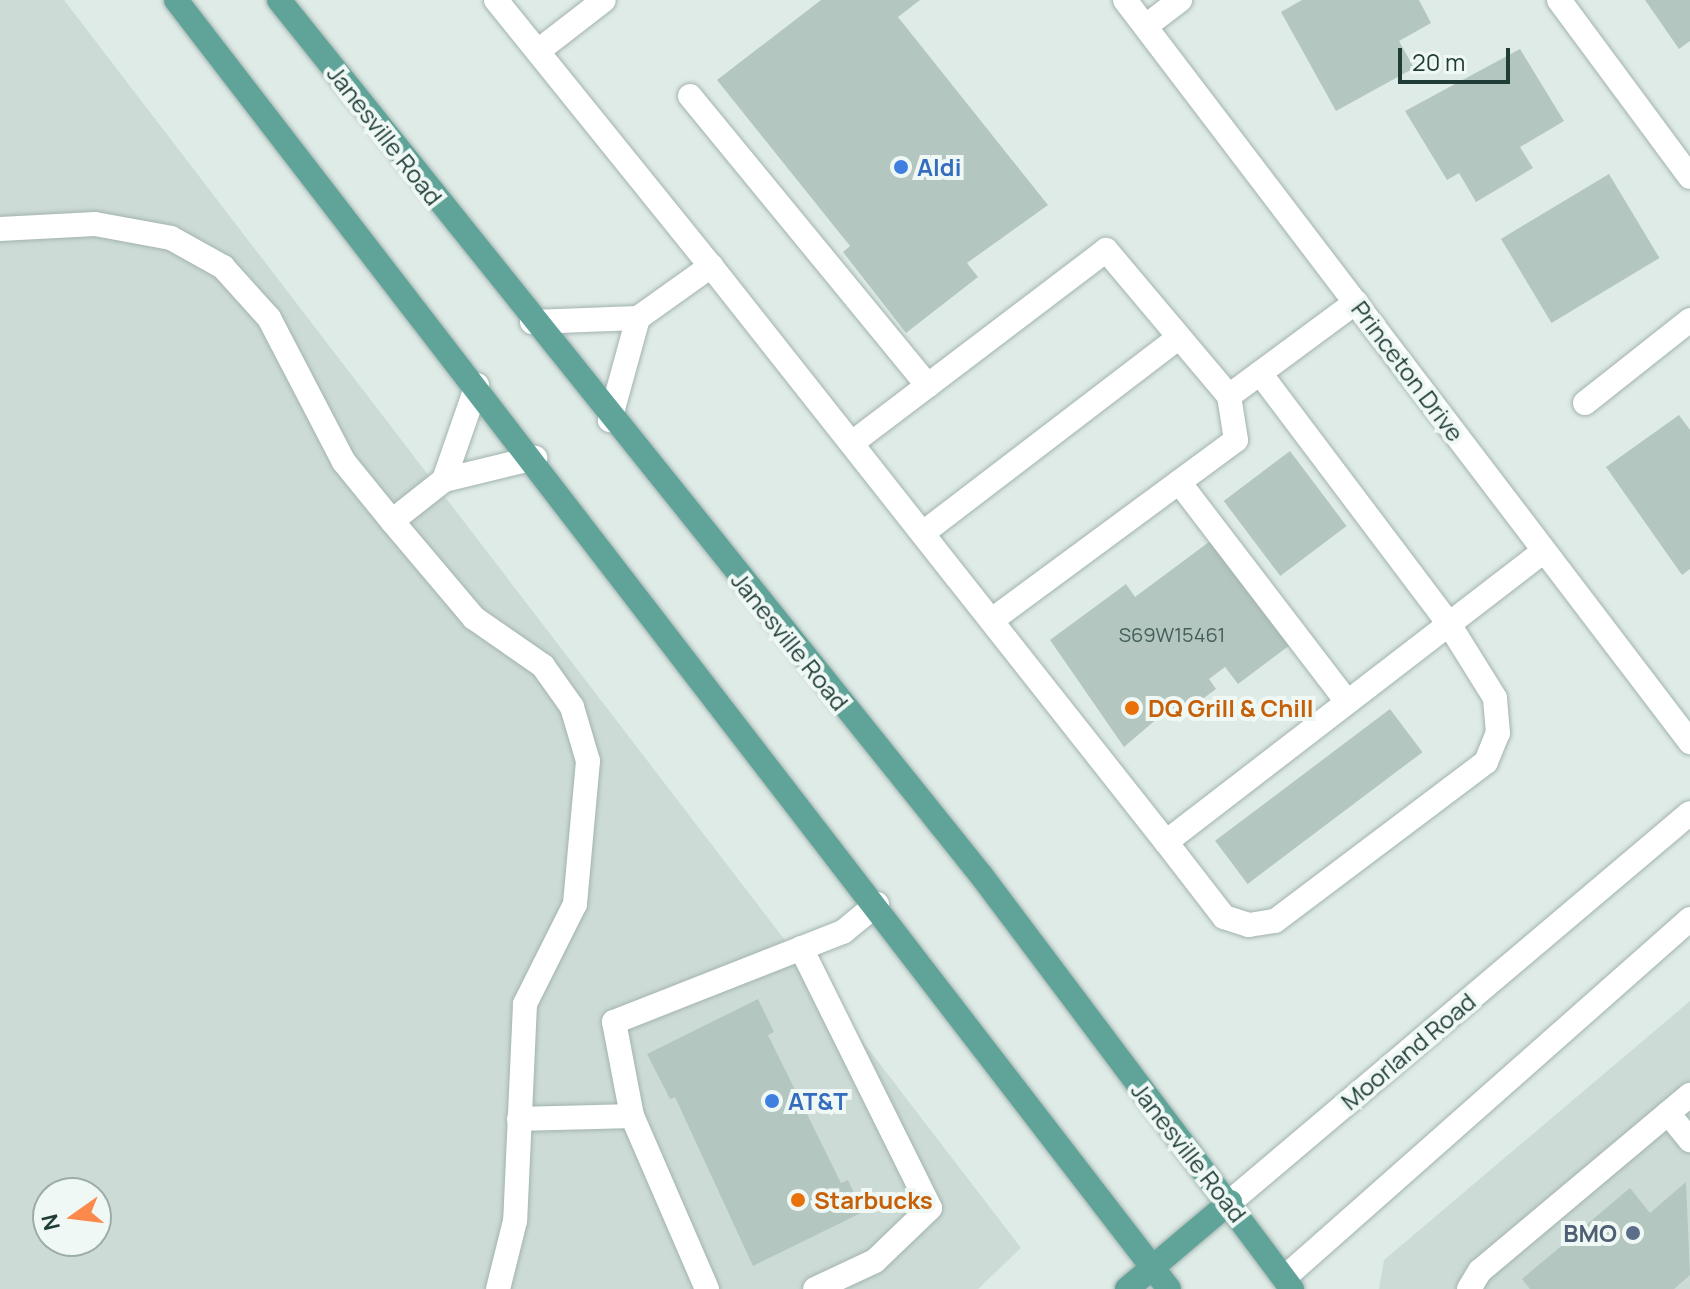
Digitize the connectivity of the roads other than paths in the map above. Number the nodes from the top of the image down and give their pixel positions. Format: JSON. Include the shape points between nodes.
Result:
{"nodes":[{"id":1,"x":176,"y":0,"type":"edge"},
{"id":2,"x":279,"y":0,"type":"edge"},
{"id":3,"x":496,"y":0,"type":"edge"},
{"id":4,"x":604,"y":0,"type":"edge"},
{"id":5,"x":1125,"y":0,"type":"edge"},
{"id":6,"x":1180,"y":0,"type":"edge"},
{"id":7,"x":1559,"y":0,"type":"edge"},
{"id":8,"x":1146,"y":26,"type":"junction"},
{"id":9,"x":538,"y":51,"type":"junction"},
{"id":10,"x":690,"y":96,"type":"dead end"},
{"id":11,"x":1690,"y":177,"type":"edge"},
{"id":12,"x":0,"y":229,"type":"edge"},
{"id":13,"x":711,"y":266,"type":"junction"},
{"id":14,"x":1356,"y":302,"type":"junction"},
{"id":15,"x":638,"y":318,"type":"junction"},
{"id":16,"x":1690,"y":320,"type":"edge"},
{"id":17,"x":532,"y":322,"type":"junction"},
{"id":18,"x":1178,"y":338,"type":"junction"},
{"id":19,"x":1260,"y":373,"type":"junction"},
{"id":20,"x":477,"y":385,"type":"junction"},
{"id":21,"x":928,"y":386,"type":"junction"},
{"id":22,"x":1229,"y":396,"type":"junction"},
{"id":23,"x":1585,"y":403,"type":"dead end"},
{"id":24,"x":610,"y":420,"type":"junction"},
{"id":25,"x":852,"y":443,"type":"junction"},
{"id":26,"x":535,"y":458,"type":"junction"},
{"id":27,"x":444,"y":480,"type":"junction"},
{"id":28,"x":1179,"y":482,"type":"junction"},
{"id":29,"x":392,"y":521,"type":"junction"},
{"id":30,"x":923,"y":533,"type":"junction"},
{"id":31,"x":1544,"y":551,"type":"junction"},
{"id":32,"x":992,"y":620,"type":"junction"},
{"id":33,"x":1449,"y":624,"type":"junction"},
{"id":34,"x":1347,"y":702,"type":"junction"},
{"id":35,"x":1690,"y":742,"type":"edge"},
{"id":36,"x":1690,"y":813,"type":"edge"},
{"id":37,"x":1166,"y":842,"type":"junction"},
{"id":38,"x":877,"y":904,"type":"junction"},
{"id":39,"x":1690,"y":919,"type":"edge"},
{"id":40,"x":801,"y":948,"type":"junction"},
{"id":41,"x":1690,"y":1095,"type":"edge"},
{"id":42,"x":1668,"y":1113,"type":"junction"},
{"id":43,"x":632,"y":1116,"type":"junction"},
{"id":44,"x":519,"y":1119,"type":"junction"},
{"id":45,"x":1690,"y":1140,"type":"edge"},
{"id":46,"x":1230,"y":1202,"type":"junction"},
{"id":47,"x":1155,"y":1265,"type":"junction"},
{"id":48,"x":1283,"y":1285,"type":"edge"},
{"id":49,"x":498,"y":1289,"type":"edge"},
{"id":50,"x":707,"y":1289,"type":"edge"},
{"id":51,"x":815,"y":1289,"type":"edge"},
{"id":52,"x":1127,"y":1289,"type":"edge"},
{"id":53,"x":1169,"y":1289,"type":"edge"},
{"id":54,"x":1469,"y":1289,"type":"edge"}],
"edges":[{"from":1,"to":20,"type":"main road"},
{"from":2,"to":17,"type":"main road","name":"Janesville Road"},
{"from":3,"to":9,"type":"street"},
{"from":4,"to":9,"type":"street"},
{"from":5,"to":8,"type":"street","name":"Princeton Drive"},
{"from":6,"to":8,"type":"street"},
{"from":7,"to":11,"type":"street"},
{"from":8,"to":14,"type":"street","name":"Princeton Drive"},
{"from":9,"to":13,"type":"street"},
{"from":10,"to":21,"type":"street"},
{"from":12,"to":29,"type":"street","via":[[95,224],[171,238],[223,267],[269,318],[344,462]]},
{"from":13,"to":15,"type":"street"},
{"from":13,"to":25,"type":"street"},
{"from":14,"to":19,"type":"street"},
{"from":14,"to":31,"type":"street","name":"Princeton Drive"},
{"from":15,"to":17,"type":"street"},
{"from":15,"to":24,"type":"street"},
{"from":16,"to":23,"type":"street"},
{"from":17,"to":24,"type":"main road","name":"Janesville Road"},
{"from":18,"to":21,"type":"street","via":[[1106,250]]},
{"from":18,"to":22,"type":"street"},
{"from":18,"to":30,"type":"street"},
{"from":19,"to":22,"type":"street"},
{"from":19,"to":33,"type":"street"},
{"from":20,"to":26,"type":"main road"},
{"from":20,"to":27,"type":"street"},
{"from":21,"to":25,"type":"street"},
{"from":22,"to":28,"type":"street","via":[[1236,440]]},
{"from":24,"to":46,"type":"main road","name":"Janesville Road","via":[[981,875]]},
{"from":25,"to":30,"type":"street"},
{"from":26,"to":27,"type":"street"},
{"from":26,"to":38,"type":"main road"},
{"from":27,"to":29,"type":"street"},
{"from":28,"to":32,"type":"street"},
{"from":28,"to":34,"type":"street"},
{"from":29,"to":44,"type":"street","via":[[474,618],[543,666],[572,707],[588,761],[575,904],[525,1004]]},
{"from":30,"to":32,"type":"street"},
{"from":31,"to":33,"type":"street"},
{"from":31,"to":35,"type":"street","name":"Princeton Drive"},
{"from":32,"to":37,"type":"street"},
{"from":33,"to":34,"type":"street"},
{"from":33,"to":37,"type":"street","via":[[1495,698],[1498,733],[1486,762],[1275,921],[1249,925],[1224,917]]},
{"from":34,"to":37,"type":"street"},
{"from":36,"to":46,"type":"street","name":"Moorland Road"},
{"from":38,"to":40,"type":"street","via":[[843,932]]},
{"from":38,"to":47,"type":"main road"},
{"from":39,"to":48,"type":"street"},
{"from":40,"to":43,"type":"street","via":[[614,1022]]},
{"from":40,"to":51,"type":"street","via":[[930,1208],[875,1261]]},
{"from":41,"to":42,"type":"street"},
{"from":42,"to":45,"type":"street"},
{"from":42,"to":54,"type":"street","via":[[1480,1271]]},
{"from":43,"to":44,"type":"street"},
{"from":43,"to":50,"type":"street"},
{"from":44,"to":49,"type":"street","via":[[515,1221]]},
{"from":46,"to":47,"type":"main road","name":"Moorland Road"},
{"from":46,"to":48,"type":"main road","name":"Janesville Road"},
{"from":47,"to":52,"type":"main road","name":"Moorland Road"},
{"from":47,"to":53,"type":"main road"}]}
